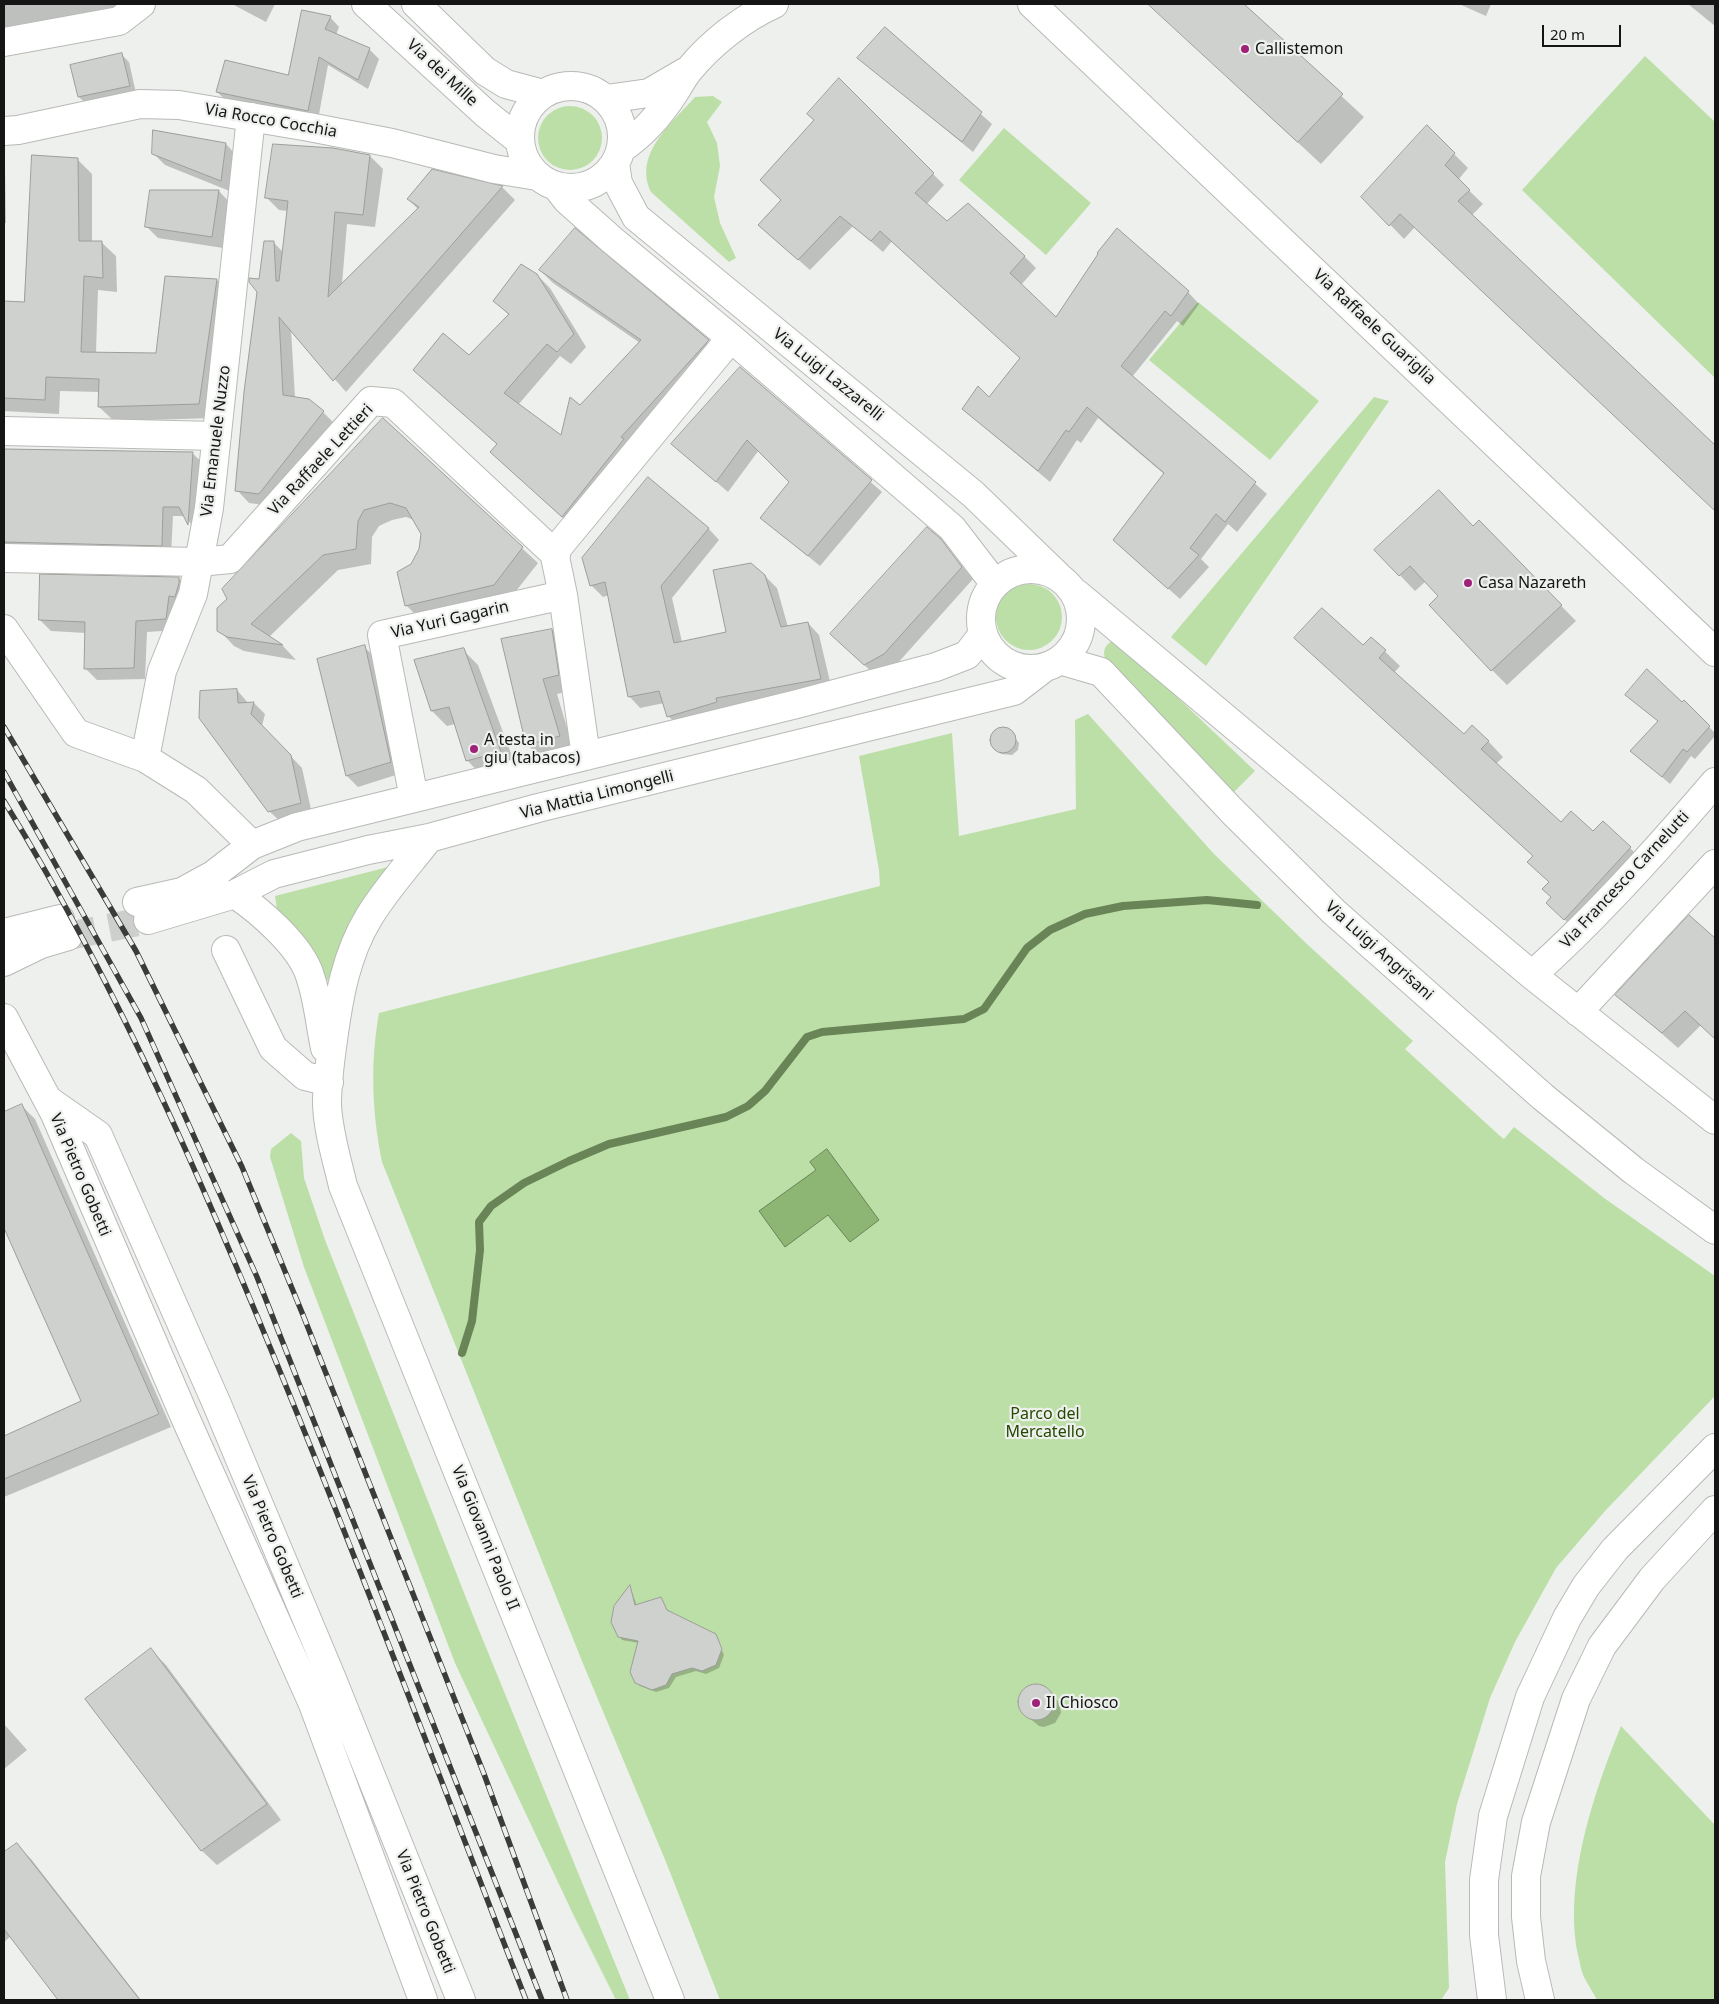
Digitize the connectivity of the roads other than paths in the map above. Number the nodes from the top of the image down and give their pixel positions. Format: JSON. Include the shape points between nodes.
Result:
{"nodes":[{"id":1,"x":141,"y":4,"type":"edge"},
{"id":2,"x":366,"y":4,"type":"edge"},
{"id":3,"x":416,"y":4,"type":"edge"},
{"id":4,"x":774,"y":4,"type":"edge"},
{"id":5,"x":1032,"y":4,"type":"edge"},
{"id":6,"x":4,"y":42,"type":"edge"},
{"id":7,"x":689,"y":70,"type":"junction"},
{"id":8,"x":543,"y":94,"type":"junction"},
{"id":9,"x":606,"y":99,"type":"junction"},
{"id":10,"x":251,"y":117,"type":"junction"},
{"id":11,"x":4,"y":131,"type":"edge"},
{"id":12,"x":520,"y":141,"type":"junction"},
{"id":13,"x":618,"y":157,"type":"junction"},
{"id":14,"x":547,"y":182,"type":"junction"},
{"id":15,"x":731,"y":338,"type":"junction"},
{"id":16,"x":4,"y":431,"type":"edge"},
{"id":17,"x":217,"y":436,"type":"junction"},
{"id":18,"x":555,"y":554,"type":"junction"},
{"id":19,"x":4,"y":558,"type":"edge"},
{"id":20,"x":198,"y":562,"type":"junction"},
{"id":21,"x":995,"y":584,"type":"junction"},
{"id":22,"x":1067,"y":585,"type":"junction"},
{"id":23,"x":563,"y":595,"type":"junction"},
{"id":24,"x":4,"y":629,"type":"edge"},
{"id":25,"x":983,"y":634,"type":"junction"},
{"id":26,"x":1715,"y":652,"type":"edge"},
{"id":27,"x":1052,"y":664,"type":"junction"},
{"id":28,"x":586,"y":756,"type":"junction"},
{"id":29,"x":145,"y":758,"type":"junction"},
{"id":30,"x":1715,"y":782,"type":"edge"},
{"id":31,"x":414,"y":798,"type":"junction"},
{"id":32,"x":429,"y":838,"type":"junction"},
{"id":33,"x":252,"y":845,"type":"junction"},
{"id":34,"x":1715,"y":864,"type":"edge"},
{"id":35,"x":235,"y":894,"type":"junction"},
{"id":36,"x":4,"y":933,"type":"edge"},
{"id":37,"x":226,"y":950,"type":"dead end"},
{"id":38,"x":4,"y":962,"type":"edge"},
{"id":39,"x":1532,"y":975,"type":"junction"},
{"id":40,"x":1578,"y":1012,"type":"junction"},
{"id":41,"x":4,"y":1018,"type":"edge"},
{"id":42,"x":329,"y":1075,"type":"junction"},
{"id":43,"x":47,"y":1099,"type":"junction"},
{"id":44,"x":1715,"y":1120,"type":"edge"},
{"id":45,"x":1713,"y":1228,"type":"edge"},
{"id":46,"x":210,"y":1389,"type":"junction"},
{"id":47,"x":179,"y":1403,"type":"junction"},
{"id":48,"x":1715,"y":1448,"type":"edge"},
{"id":49,"x":1715,"y":1510,"type":"edge"},
{"id":50,"x":365,"y":1763,"type":"junction"},
{"id":51,"x":340,"y":1774,"type":"junction"},
{"id":52,"x":423,"y":2000,"type":"edge"},
{"id":53,"x":461,"y":2000,"type":"edge"},
{"id":54,"x":670,"y":2000,"type":"edge"},
{"id":55,"x":1492,"y":2000,"type":"edge"},
{"id":56,"x":1540,"y":2000,"type":"edge"}],
"edges":[{"from":1,"to":6,"type":"street","via":[[119,21]]},
{"from":2,"to":12,"type":"street","name":"Via dei Mille"},
{"from":3,"to":8,"type":"street","name":"Via dei Mille","via":[[486,71],[506,84]]},
{"from":4,"to":7,"type":"street","via":[[755,12]]},
{"from":5,"to":26,"type":"street","name":"Via Raffaele Guariglia"},
{"from":7,"to":9,"type":"street","via":[[649,93]]},
{"from":7,"to":13,"type":"street","via":[[640,136]]},
{"from":8,"to":9,"type":"street","via":[[575,86],[592,90]]},
{"from":8,"to":12,"type":"street","via":[[525,114]]},
{"from":9,"to":13,"type":"street","via":[[620,122],[623,136]]},
{"from":10,"to":11,"type":"street","name":"Via Rocco Cocchia","via":[[179,105],[140,104]]},
{"from":10,"to":14,"type":"street","name":"Via Rocco Cocchia","via":[[392,143]]},
{"from":10,"to":17,"type":"street","name":"Via Emanuele Nuzzo"},
{"from":12,"to":14,"type":"street","via":[[528,166]]},
{"from":13,"to":14,"type":"street","via":[[604,177],[590,185],[573,189]]},
{"from":13,"to":22,"type":"street","name":"Via Luigi Lazzarelli","via":[[618,184],[636,217],[974,494]]},
{"from":14,"to":15,"type":"street","name":"Via Luigi Lazzarelli"},
{"from":15,"to":18,"type":"street"},
{"from":15,"to":21,"type":"street","name":"Via Luigi Lazzarelli","via":[[952,528]]},
{"from":16,"to":17,"type":"street"},
{"from":17,"to":20,"type":"street","name":"Via Emanuele Nuzzo","via":[[209,508]]},
{"from":18,"to":20,"type":"street","name":"Via Raffaele Lettieri","via":[[393,403],[371,401],[230,559]]},
{"from":18,"to":23,"type":"street"},
{"from":19,"to":20,"type":"street"},
{"from":20,"to":29,"type":"street","name":"Via Emanuele Nuzzo","via":[[192,594],[162,671]]},
{"from":21,"to":22,"type":"street","via":[[1018,570],[1045,571]]},
{"from":21,"to":25,"type":"street","via":[[982,607]]},
{"from":22,"to":27,"type":"street","via":[[1081,620],[1078,638],[1070,651]]},
{"from":22,"to":39,"type":"street"},
{"from":23,"to":28,"type":"street"},
{"from":23,"to":31,"type":"street","name":"Via Yuri Gagarin","via":[[382,635]]},
{"from":24,"to":29,"type":"street","via":[[76,733]]},
{"from":25,"to":27,"type":"street","via":[[999,658],[1013,666],[1028,669]]},
{"from":25,"to":28,"type":"street","name":"Via Mattia Limongelli","via":[[967,654],[936,667]]},
{"from":27,"to":32,"type":"street","name":"Via Mattia Limongelli","via":[[1014,691],[538,808]]},
{"from":27,"to":45,"type":"street","name":"Via Luigi Angrisani","via":[[1102,672],[1233,812],[1356,931],[1543,1097],[1634,1171]]},
{"from":28,"to":31,"type":"street","name":"Via Mattia Limongelli"},
{"from":29,"to":33,"type":"street","via":[[196,790]]},
{"from":30,"to":39,"type":"street","name":"Via Francesco Carnelutti","via":[[1671,834]]},
{"from":31,"to":33,"type":"street","name":"Via Mattia Limongelli","via":[[297,827]]},
{"from":32,"to":35,"type":"street","name":"Via Mattia Limongelli","via":[[274,874]]},
{"from":32,"to":42,"type":"street","name":"Via Giovanni Paolo II","via":[[381,898],[356,942],[342,981]]},
{"from":33,"to":35,"type":"street","name":"Via Mattia Limongelli","via":[[212,875],[143,911]]},
{"from":34,"to":40,"type":"street"},
{"from":35,"to":42,"type":"street","name":"Via Giovanni Paolo II","via":[[265,916],[294,949],[310,974]]},
{"from":36,"to":38,"type":"street","via":[[64,927],[41,944]]},
{"from":37,"to":42,"type":"street","via":[[273,1048],[305,1076]]},
{"from":39,"to":40,"type":"street"},
{"from":40,"to":44,"type":"street"},
{"from":41,"to":43,"type":"street","name":"Via Pietro Gobetti"},
{"from":42,"to":54,"type":"street","name":"Via Giovanni Paolo II","via":[[327,1105],[343,1186]]},
{"from":43,"to":46,"type":"street","name":"Via Pietro Gobetti","via":[[98,1135]]},
{"from":43,"to":47,"type":"street","name":"Via Pietro Gobetti"},
{"from":46,"to":47,"type":"street"},
{"from":46,"to":50,"type":"street","name":"Via Pietro Gobetti"},
{"from":47,"to":51,"type":"street","name":"Via Pietro Gobetti","via":[[280,1626]]},
{"from":48,"to":55,"type":"street","via":[[1616,1549],[1586,1586],[1567,1618],[1530,1697],[1493,1816],[1484,1880],[1484,1934]]},
{"from":49,"to":56,"type":"street","via":[[1652,1579],[1602,1646],[1576,1699],[1536,1822],[1526,1876],[1526,1917]]},
{"from":50,"to":51,"type":"street"},
{"from":50,"to":53,"type":"street","name":"Via Pietro Gobetti"},
{"from":51,"to":52,"type":"street","name":"Via Pietro Gobetti"}]}
